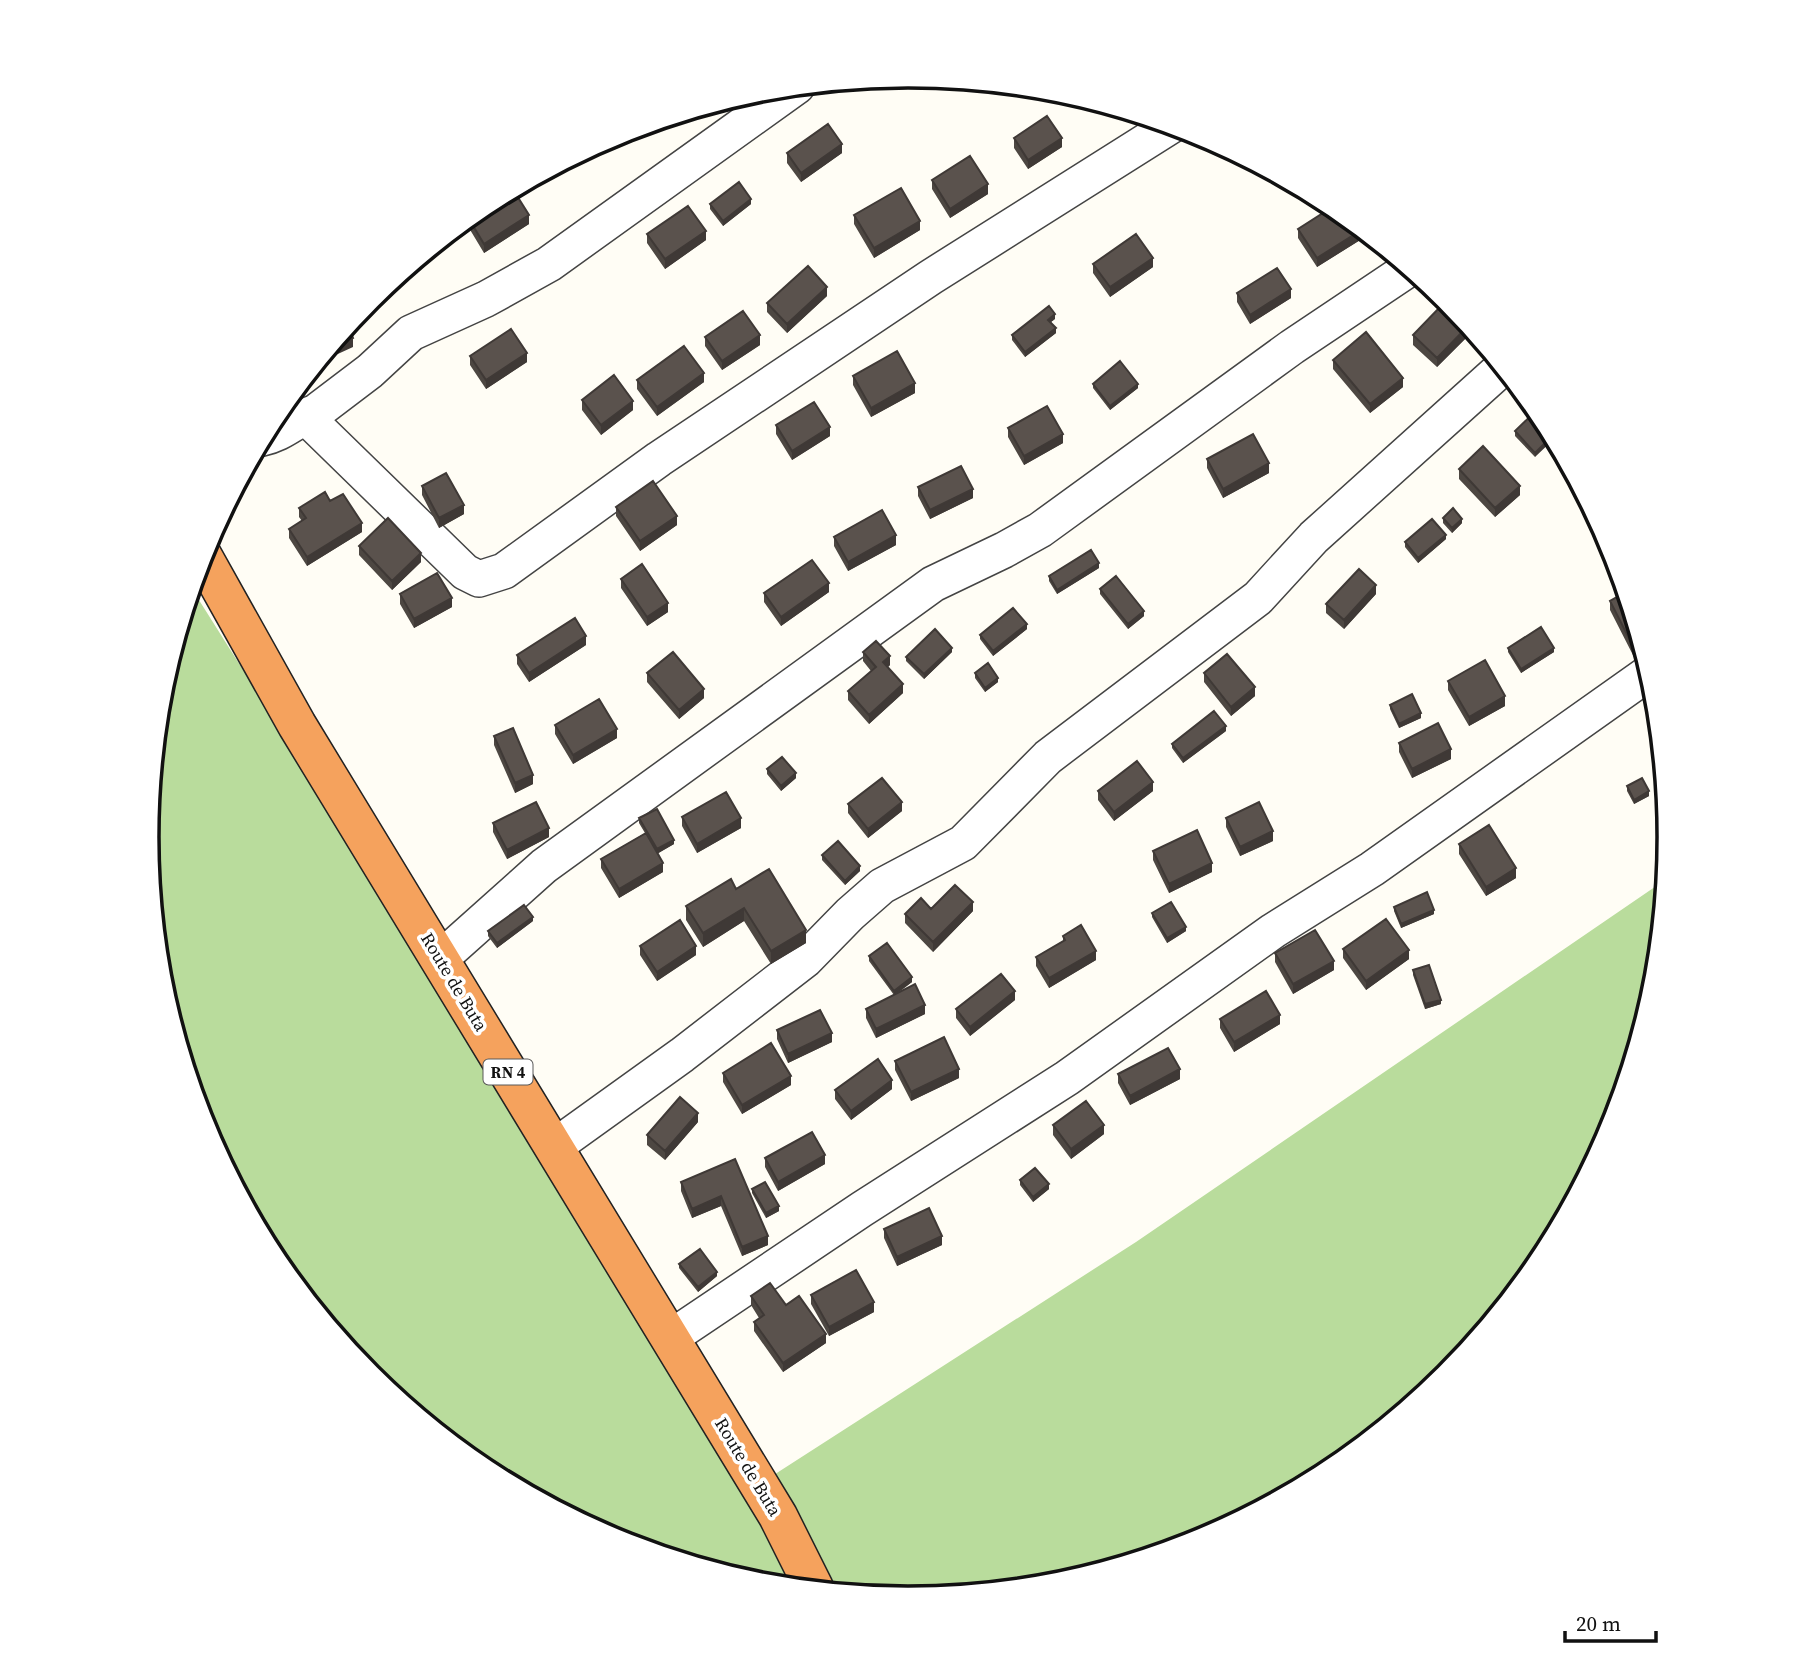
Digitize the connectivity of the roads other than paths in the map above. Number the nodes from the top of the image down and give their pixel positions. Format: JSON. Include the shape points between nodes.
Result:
{"nodes":[{"id":1,"x":778,"y":99,"type":"edge"},
{"id":2,"x":1161,"y":132,"type":"edge"},
{"id":3,"x":1402,"y":273,"type":"edge"},
{"id":4,"x":1497,"y":374,"type":"edge"},
{"id":5,"x":305,"y":415,"type":"junction"},
{"id":6,"x":276,"y":436,"type":"edge"},
{"id":7,"x":210,"y":569,"type":"edge"},
{"id":8,"x":1640,"y":679,"type":"edge"},
{"id":9,"x":440,"y":959,"type":"junction"},
{"id":10,"x":554,"y":1147,"type":"junction"},
{"id":11,"x":670,"y":1338,"type":"junction"},
{"id":12,"x":809,"y":1579,"type":"edge"}],
"edges":[{"from":1,"to":5,"type":"street","via":[[549,264],[411,333],[370,371],[316,412]]},
{"from":2,"to":5,"type":"street","via":[[908,292],[639,472],[504,571],[479,579],[465,572]]},
{"from":3,"to":9,"type":"street","via":[[1292,347],[1040,530],[933,584],[544,866]]},
{"from":4,"to":10,"type":"street","via":[[1314,537],[1258,598],[1048,757],[963,843],[882,886],[805,960]]},
{"from":5,"to":6,"type":"street"},
{"from":7,"to":9,"type":"highway","name":"Route de Buta","number":"RN 4","via":[[297,725]]},
{"from":8,"to":11,"type":"street","via":[[1068,1078]]},
{"from":9,"to":10,"type":"highway","name":"Route de Buta","number":"RN 4"},
{"from":10,"to":11,"type":"highway","name":"Route de Buta","number":"RN 4"},
{"from":11,"to":12,"type":"highway","name":"Route de Buta","number":"RN 4","via":[[778,1516]]}]}
